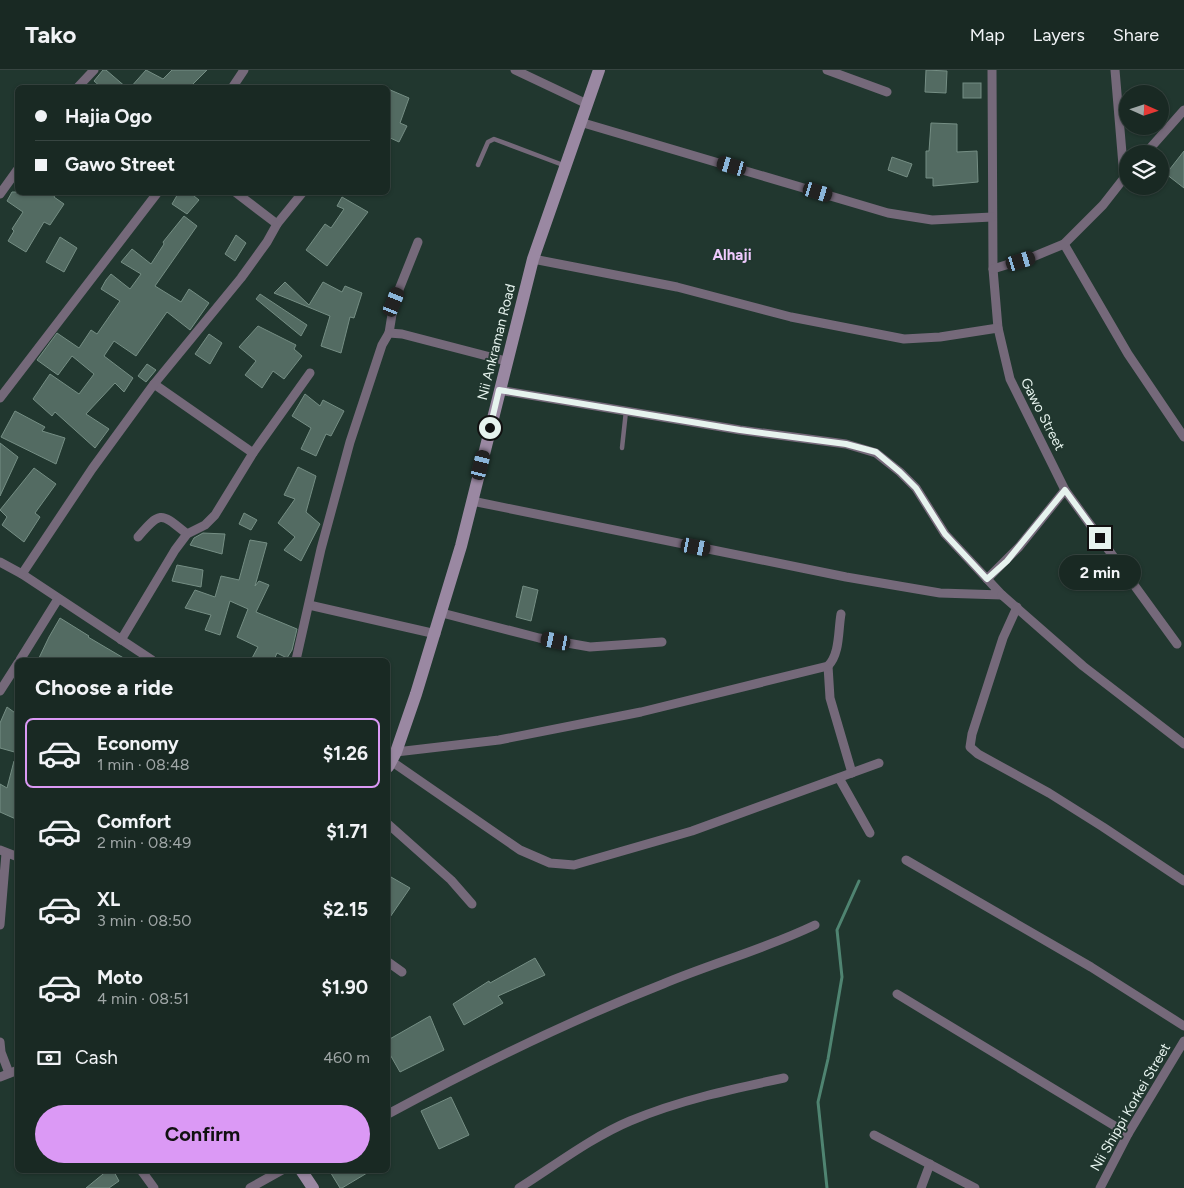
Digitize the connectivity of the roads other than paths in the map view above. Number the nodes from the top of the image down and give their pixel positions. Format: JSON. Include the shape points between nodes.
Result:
{"nodes":[{"id":1,"x":94,"y":70,"type":"edge"},
{"id":2,"x":244,"y":70,"type":"edge"},
{"id":3,"x":515,"y":70,"type":"edge"},
{"id":4,"x":599,"y":70,"type":"edge"},
{"id":5,"x":827,"y":70,"type":"edge"},
{"id":6,"x":992,"y":70,"type":"edge"},
{"id":7,"x":1114,"y":70,"type":"edge"},
{"id":8,"x":80,"y":85,"type":"edge"},
{"id":9,"x":234,"y":85,"type":"edge"},
{"id":10,"x":887,"y":92,"type":"dead end"},
{"id":11,"x":587,"y":104,"type":"junction"},
{"id":12,"x":1184,"y":110,"type":"edge"},
{"id":13,"x":580,"y":122,"type":"junction"},
{"id":14,"x":1123,"y":145,"type":"edge"},
{"id":15,"x":1153,"y":145,"type":"edge"},
{"id":16,"x":478,"y":164,"type":"dead end"},
{"id":17,"x":564,"y":166,"type":"junction"},
{"id":18,"x":15,"y":173,"type":"edge"},
{"id":19,"x":1119,"y":185,"type":"edge"},
{"id":20,"x":0,"y":194,"type":"edge"},
{"id":21,"x":156,"y":195,"type":"edge"},
{"id":22,"x":239,"y":195,"type":"edge"},
{"id":23,"x":300,"y":195,"type":"edge"},
{"id":24,"x":992,"y":217,"type":"junction"},
{"id":25,"x":276,"y":224,"type":"junction"},
{"id":26,"x":418,"y":242,"type":"dead end"},
{"id":27,"x":1064,"y":244,"type":"junction"},
{"id":28,"x":533,"y":259,"type":"junction"},
{"id":29,"x":993,"y":269,"type":"junction"},
{"id":30,"x":998,"y":328,"type":"junction"},
{"id":31,"x":389,"y":333,"type":"junction"},
{"id":32,"x":506,"y":361,"type":"junction"},
{"id":33,"x":310,"y":374,"type":"dead end"},
{"id":34,"x":154,"y":384,"type":"junction"},
{"id":35,"x":499,"y":390,"type":"junction"},
{"id":36,"x":0,"y":398,"type":"edge"},
{"id":37,"x":626,"y":411,"type":"junction"},
{"id":38,"x":1184,"y":437,"type":"edge"},
{"id":39,"x":622,"y":448,"type":"dead end"},
{"id":40,"x":253,"y":453,"type":"junction"},
{"id":41,"x":1065,"y":490,"type":"junction"},
{"id":42,"x":472,"y":501,"type":"junction"},
{"id":43,"x":187,"y":534,"type":"junction"},
{"id":44,"x":138,"y":537,"type":"dead end"},
{"id":45,"x":0,"y":562,"type":"edge"},
{"id":46,"x":22,"y":574,"type":"junction"},
{"id":47,"x":987,"y":579,"type":"junction"},
{"id":48,"x":1002,"y":595,"type":"junction"},
{"id":49,"x":58,"y":599,"type":"junction"},
{"id":50,"x":309,"y":605,"type":"junction"},
{"id":51,"x":1017,"y":607,"type":"junction"},
{"id":52,"x":442,"y":614,"type":"junction"},
{"id":53,"x":841,"y":614,"type":"dead end"},
{"id":54,"x":436,"y":634,"type":"junction"},
{"id":55,"x":121,"y":640,"type":"junction"},
{"id":56,"x":662,"y":642,"type":"dead end"},
{"id":57,"x":1178,"y":644,"type":"dead end"},
{"id":58,"x":21,"y":658,"type":"edge"},
{"id":59,"x":149,"y":658,"type":"edge"},
{"id":60,"x":296,"y":658,"type":"edge"},
{"id":61,"x":828,"y":666,"type":"junction"},
{"id":62,"x":15,"y":668,"type":"edge"},
{"id":63,"x":0,"y":691,"type":"edge"},
{"id":64,"x":1184,"y":744,"type":"edge"},
{"id":65,"x":392,"y":760,"type":"edge"},
{"id":66,"x":879,"y":763,"type":"dead end"},
{"id":67,"x":852,"y":773,"type":"junction"},
{"id":68,"x":839,"y":778,"type":"junction"},
{"id":69,"x":390,"y":826,"type":"edge"},
{"id":70,"x":870,"y":833,"type":"dead end"},
{"id":71,"x":3,"y":852,"type":"edge"},
{"id":72,"x":15,"y":856,"type":"edge"},
{"id":73,"x":906,"y":860,"type":"dead end"},
{"id":74,"x":1184,"y":881,"type":"edge"},
{"id":75,"x":472,"y":904,"type":"dead end"},
{"id":76,"x":0,"y":925,"type":"edge"},
{"id":77,"x":815,"y":925,"type":"dead end"},
{"id":78,"x":390,"y":963,"type":"edge"},
{"id":79,"x":402,"y":972,"type":"dead end"},
{"id":80,"x":896,"y":994,"type":"dead end"},
{"id":81,"x":1184,"y":1026,"type":"edge"},
{"id":82,"x":1184,"y":1040,"type":"edge"},
{"id":83,"x":0,"y":1042,"type":"edge"},
{"id":84,"x":9,"y":1073,"type":"edge"},
{"id":85,"x":784,"y":1078,"type":"dead end"},
{"id":86,"x":390,"y":1113,"type":"edge"},
{"id":87,"x":1128,"y":1134,"type":"junction"},
{"id":88,"x":874,"y":1135,"type":"dead end"},
{"id":89,"x":930,"y":1164,"type":"junction"},
{"id":90,"x":143,"y":1173,"type":"edge"},
{"id":91,"x":277,"y":1173,"type":"edge"},
{"id":92,"x":303,"y":1173,"type":"edge"},
{"id":93,"x":154,"y":1188,"type":"edge"},
{"id":94,"x":250,"y":1188,"type":"edge"},
{"id":95,"x":312,"y":1188,"type":"edge"},
{"id":96,"x":518,"y":1188,"type":"edge"},
{"id":97,"x":921,"y":1188,"type":"edge"},
{"id":98,"x":975,"y":1188,"type":"edge"},
{"id":99,"x":1100,"y":1188,"type":"edge"}],
"edges":[{"from":1,"to":8,"type":"street"},
{"from":2,"to":9,"type":"street"},
{"from":3,"to":11,"type":"street"},
{"from":4,"to":11,"type":"street","name":"Nii Ankraman Road"},
{"from":5,"to":10,"type":"street"},
{"from":6,"to":24,"type":"street","name":"Gawo Street"},
{"from":7,"to":14,"type":"street"},
{"from":11,"to":13,"type":"street","name":"Nii Ankraman Road"},
{"from":12,"to":15,"type":"street"},
{"from":13,"to":17,"type":"street","name":"Nii Ankraman Road"},
{"from":13,"to":24,"type":"street","via":[[888,213],[932,220]]},
{"from":16,"to":17,"type":"lane","via":[[488,142],[494,139]]},
{"from":17,"to":28,"type":"street","name":"Nii Ankraman Road"},
{"from":18,"to":20,"type":"street"},
{"from":19,"to":27,"type":"street","via":[[1104,205]]},
{"from":21,"to":36,"type":"street"},
{"from":22,"to":25,"type":"street"},
{"from":23,"to":25,"type":"street"},
{"from":24,"to":29,"type":"street","name":"Gawo Street"},
{"from":25,"to":34,"type":"street","via":[[241,278]]},
{"from":26,"to":31,"type":"street","via":[[394,302]]},
{"from":27,"to":29,"type":"street"},
{"from":27,"to":38,"type":"street","via":[[1128,354]]},
{"from":28,"to":30,"type":"street","via":[[677,287],[791,317],[904,339],[940,338]]},
{"from":28,"to":32,"type":"street","name":"Nii Ankraman Road"},
{"from":29,"to":30,"type":"street","name":"Gawo Street"},
{"from":30,"to":41,"type":"street","name":"Gawo Street","via":[[1010,378]]},
{"from":31,"to":32,"type":"street"},
{"from":31,"to":50,"type":"street","via":[[382,345],[350,442]]},
{"from":32,"to":35,"type":"street","name":"Nii Ankraman Road"},
{"from":33,"to":40,"type":"street"},
{"from":34,"to":40,"type":"street"},
{"from":34,"to":46,"type":"street"},
{"from":35,"to":37,"type":"street"},
{"from":35,"to":42,"type":"street","name":"Nii Ankraman Road"},
{"from":37,"to":39,"type":"lane"},
{"from":37,"to":47,"type":"street","via":[[846,444],[876,452],[916,488],[945,534]]},
{"from":40,"to":43,"type":"street","via":[[210,521]]},
{"from":41,"to":47,"type":"street","via":[[1007,561]]},
{"from":41,"to":57,"type":"street","name":"Gawo Street"},
{"from":42,"to":48,"type":"street","via":[[846,577],[940,593]]},
{"from":42,"to":52,"type":"street","name":"Nii Ankraman Road"},
{"from":43,"to":44,"type":"street","via":[[168,518],[159,517]]},
{"from":43,"to":55,"type":"street"},
{"from":45,"to":46,"type":"street"},
{"from":46,"to":49,"type":"street"},
{"from":47,"to":48,"type":"street"},
{"from":48,"to":51,"type":"street"},
{"from":49,"to":55,"type":"street"},
{"from":49,"to":58,"type":"street"},
{"from":50,"to":54,"type":"street"},
{"from":50,"to":60,"type":"street"},
{"from":51,"to":64,"type":"street","via":[[1083,666]]},
{"from":51,"to":74,"type":"street","via":[[1003,638],[970,747],[1104,827]]},
{"from":52,"to":54,"type":"street","name":"Nii Ankraman Road"},
{"from":52,"to":56,"type":"street","via":[[583,646]]},
{"from":53,"to":61,"type":"street","via":[[836,651]]},
{"from":54,"to":65,"type":"street","name":"Nii Ankraman Road"},
{"from":55,"to":59,"type":"street"},
{"from":61,"to":65,"type":"street","via":[[651,710]]},
{"from":61,"to":67,"type":"street","via":[[830,698]]},
{"from":62,"to":63,"type":"street"},
{"from":65,"to":68,"type":"street","via":[[520,850],[550,863],[574,865],[692,831]]},
{"from":66,"to":67,"type":"street"},
{"from":67,"to":68,"type":"street"},
{"from":68,"to":70,"type":"street"},
{"from":69,"to":75,"type":"street","via":[[451,880]]},
{"from":71,"to":72,"type":"street"},
{"from":71,"to":76,"type":"street"},
{"from":73,"to":81,"type":"street"},
{"from":77,"to":86,"type":"street","via":[[579,1019]]},
{"from":78,"to":79,"type":"street"},
{"from":80,"to":87,"type":"street"},
{"from":82,"to":87,"type":"street","name":"Nii Shippi Korkei Street"},
{"from":83,"to":84,"type":"street"},
{"from":85,"to":96,"type":"street","via":[[680,1102],[628,1122]]},
{"from":87,"to":99,"type":"street","name":"Nii Shippi Korkei Street"},
{"from":88,"to":89,"type":"street"},
{"from":89,"to":97,"type":"street"},
{"from":89,"to":98,"type":"street"},
{"from":90,"to":93,"type":"street"},
{"from":91,"to":94,"type":"street"},
{"from":92,"to":95,"type":"street"}]}
